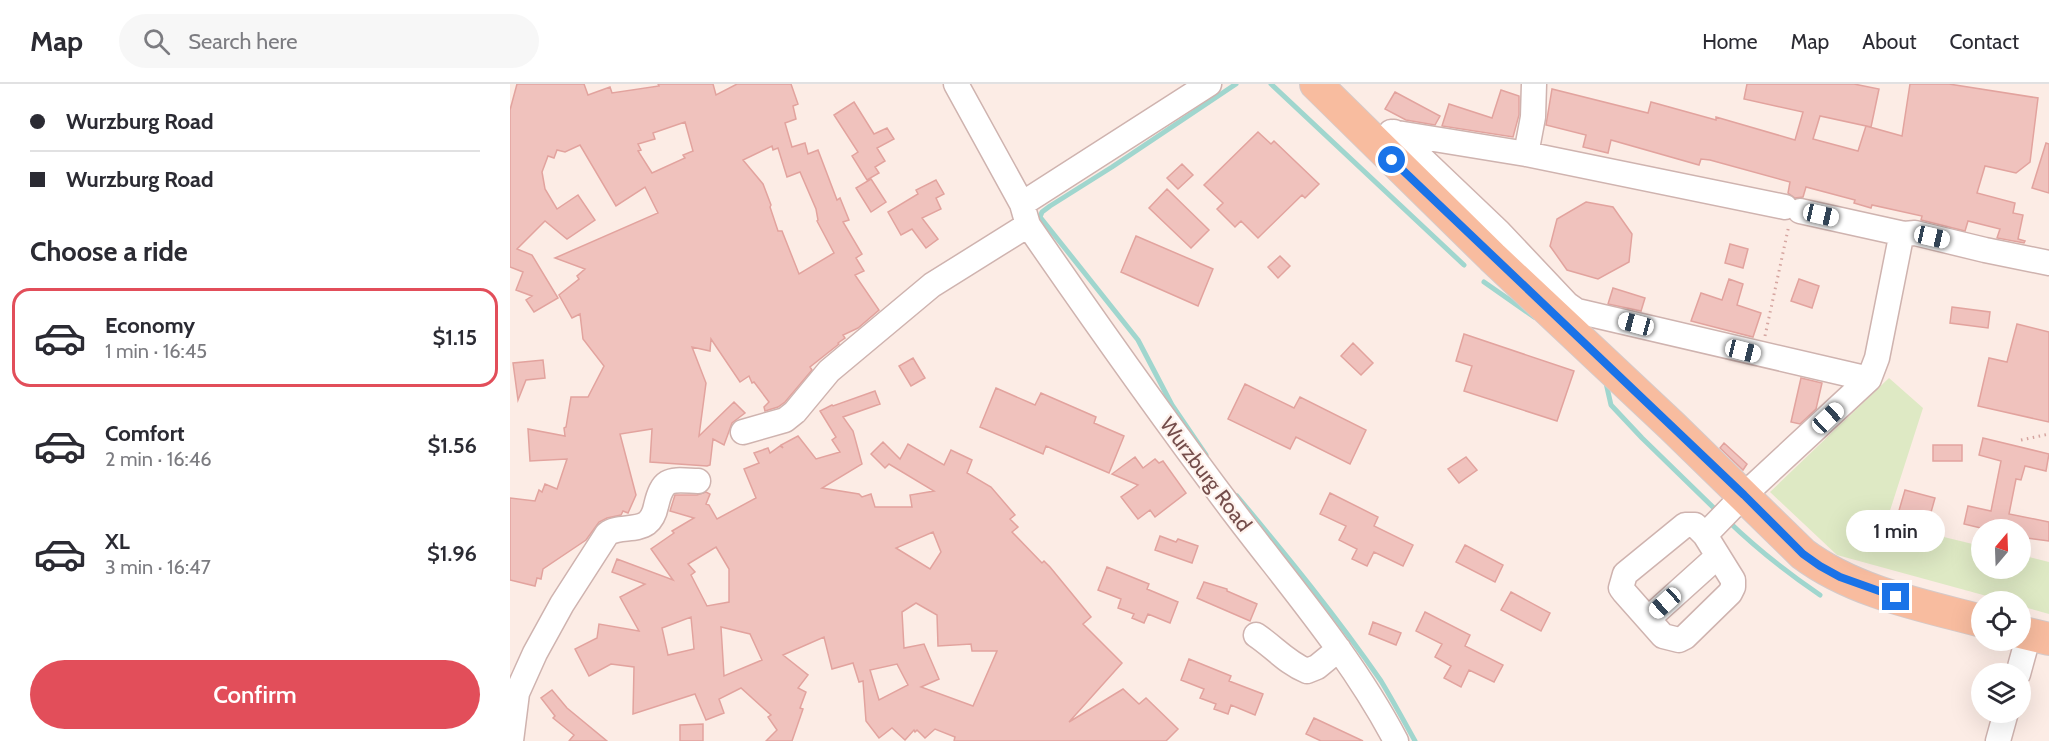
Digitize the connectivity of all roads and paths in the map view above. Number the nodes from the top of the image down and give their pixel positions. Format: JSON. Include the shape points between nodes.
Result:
{"nodes":[{"id":1,"x":956,"y":84,"type":"edge"},
{"id":2,"x":1209,"y":84,"type":"edge"},
{"id":3,"x":1316,"y":84,"type":"edge"},
{"id":4,"x":1534,"y":84,"type":"edge"},
{"id":5,"x":1362,"y":131,"type":"junction"},
{"id":6,"x":1394,"y":132,"type":"junction"},
{"id":7,"x":1526,"y":154,"type":"junction"},
{"id":8,"x":1792,"y":213,"type":"junction"},
{"id":9,"x":1025,"y":215,"type":"junction"},
{"id":10,"x":1904,"y":234,"type":"junction"},
{"id":11,"x":2049,"y":263,"type":"edge"},
{"id":12,"x":1761,"y":355,"type":"junction"},
{"id":13,"x":1869,"y":379,"type":"junction"},
{"id":14,"x":743,"y":432,"type":"dead end"},
{"id":15,"x":2049,"y":434,"type":"edge"},
{"id":16,"x":2021,"y":440,"type":"dead end"},
{"id":17,"x":698,"y":481,"type":"dead end"},
{"id":18,"x":1744,"y":495,"type":"junction"},
{"id":19,"x":1705,"y":536,"type":"junction"},
{"id":20,"x":1718,"y":556,"type":"junction"},
{"id":21,"x":1971,"y":618,"type":"edge"},
{"id":22,"x":1648,"y":619,"type":"junction"},
{"id":23,"x":1256,"y":635,"type":"dead end"},
{"id":24,"x":2033,"y":635,"type":"edge"},
{"id":25,"x":1339,"y":649,"type":"junction"},
{"id":26,"x":2022,"y":663,"type":"edge"},
{"id":27,"x":2003,"y":723,"type":"edge"},
{"id":28,"x":511,"y":741,"type":"edge"},
{"id":29,"x":1396,"y":741,"type":"edge"},
{"id":30,"x":1998,"y":741,"type":"edge"}],
"edges":[{"from":1,"to":9,"type":"street","name":"Wurzburg Road"},
{"from":2,"to":9,"type":"street"},
{"from":3,"to":5,"type":"main road"},
{"from":4,"to":7,"type":"street"},
{"from":5,"to":6,"type":"street"},
{"from":5,"to":18,"type":"main road"},
{"from":6,"to":7,"type":"street"},
{"from":6,"to":12,"type":"street","via":[[1577,311]]},
{"from":7,"to":8,"type":"street"},
{"from":8,"to":10,"type":"street"},
{"from":8,"to":12,"type":"path"},
{"from":9,"to":14,"type":"street","via":[[932,285],[829,371],[785,420]]},
{"from":9,"to":25,"type":"street","name":"Wurzburg Road","via":[[1136,380]]},
{"from":10,"to":11,"type":"street","via":[[1911,232]]},
{"from":10,"to":13,"type":"street"},
{"from":12,"to":13,"type":"street"},
{"from":13,"to":18,"type":"street"},
{"from":15,"to":16,"type":"path"},
{"from":17,"to":28,"type":"street","via":[[668,483],[661,488],[655,512],[647,523],[607,534],[535,652],[517,693]]},
{"from":18,"to":19,"type":"street"},
{"from":18,"to":21,"type":"main road","via":[[1783,536],[1820,566],[1864,587]]},
{"from":19,"to":20,"type":"street"},
{"from":19,"to":22,"type":"street","via":[[1695,525],[1685,525],[1625,574],[1621,588]]},
{"from":20,"to":22,"type":"street"},
{"from":20,"to":22,"type":"street","via":[[1733,587],[1685,637],[1679,640],[1663,636]]},
{"from":23,"to":25,"type":"street","via":[[1291,664],[1307,671]]},
{"from":24,"to":26,"type":"street"},
{"from":25,"to":29,"type":"street","name":"Wurzburg Road"},
{"from":27,"to":30,"type":"street"}]}
